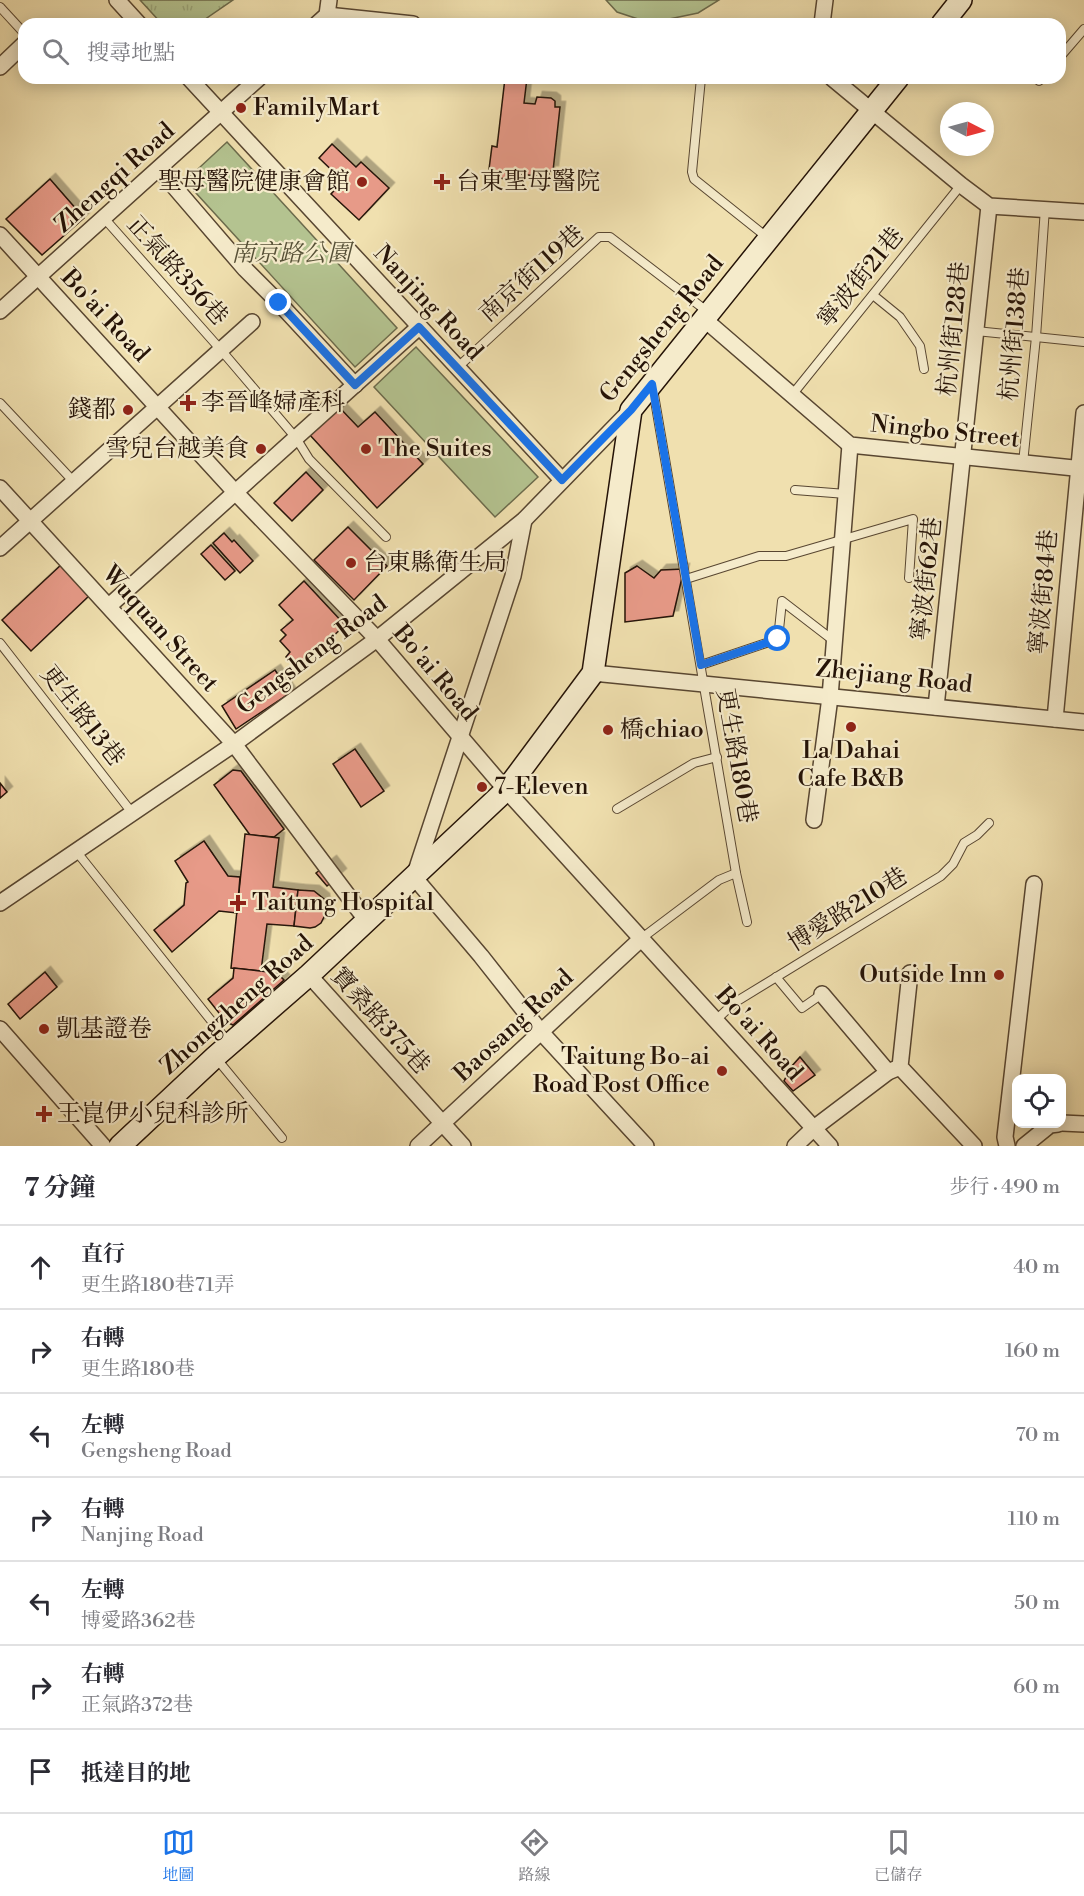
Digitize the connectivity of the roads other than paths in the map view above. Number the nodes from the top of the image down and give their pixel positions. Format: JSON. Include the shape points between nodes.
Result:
{"nodes":[{"id":1,"x":117,"y":0,"type":"edge"},
{"id":2,"x":825,"y":0,"type":"edge"},
{"id":3,"x":961,"y":0,"type":"edge"},
{"id":4,"x":0,"y":6,"type":"edge"},
{"id":5,"x":324,"y":13,"type":"edge"},
{"id":6,"x":134,"y":18,"type":"edge"},
{"id":7,"x":364,"y":18,"type":"edge"},
{"id":8,"x":823,"y":18,"type":"edge"},
{"id":9,"x":947,"y":18,"type":"edge"},
{"id":10,"x":18,"y":26,"type":"edge"},
{"id":11,"x":1084,"y":29,"type":"edge"},
{"id":12,"x":18,"y":50,"type":"edge"},
{"id":13,"x":1066,"y":50,"type":"edge"},
{"id":14,"x":0,"y":67,"type":"edge"},
{"id":15,"x":194,"y":84,"type":"edge"},
{"id":16,"x":253,"y":84,"type":"edge"},
{"id":17,"x":700,"y":84,"type":"edge"},
{"id":18,"x":839,"y":84,"type":"edge"},
{"id":19,"x":893,"y":84,"type":"edge"},
{"id":20,"x":871,"y":112,"type":"junction"},
{"id":21,"x":221,"y":114,"type":"junction"},
{"id":22,"x":159,"y":169,"type":"junction"},
{"id":23,"x":961,"y":185,"type":"junction"},
{"id":24,"x":989,"y":206,"type":"junction"},
{"id":25,"x":1045,"y":208,"type":"junction"},
{"id":26,"x":1084,"y":212,"type":"edge"},
{"id":27,"x":104,"y":218,"type":"junction"},
{"id":28,"x":0,"y":235,"type":"edge"},
{"id":29,"x":769,"y":239,"type":"junction"},
{"id":30,"x":38,"y":277,"type":"junction"},
{"id":31,"x":873,"y":295,"type":"junction"},
{"id":32,"x":0,"y":311,"type":"edge"},
{"id":33,"x":707,"y":316,"type":"junction"},
{"id":34,"x":252,"y":322,"type":"dead end"},
{"id":35,"x":419,"y":327,"type":"junction"},
{"id":36,"x":976,"y":331,"type":"junction"},
{"id":37,"x":1036,"y":337,"type":"junction"},
{"id":38,"x":1084,"y":342,"type":"edge"},
{"id":39,"x":221,"y":350,"type":"junction"},
{"id":40,"x":458,"y":367,"type":"junction"},
{"id":41,"x":924,"y":369,"type":"dead end"},
{"id":42,"x":652,"y":384,"type":"junction"},
{"id":43,"x":355,"y":385,"type":"junction"},
{"id":44,"x":792,"y":395,"type":"junction"},
{"id":45,"x":0,"y":403,"type":"edge"},
{"id":46,"x":158,"y":407,"type":"junction"},
{"id":47,"x":631,"y":410,"type":"junction"},
{"id":48,"x":1084,"y":413,"type":"edge"},
{"id":49,"x":296,"y":438,"type":"junction"},
{"id":50,"x":850,"y":445,"type":"junction"},
{"id":51,"x":963,"y":456,"type":"junction"},
{"id":52,"x":1023,"y":463,"type":"junction"},
{"id":53,"x":1081,"y":469,"type":"edge"},
{"id":54,"x":562,"y":480,"type":"junction"},
{"id":55,"x":74,"y":482,"type":"junction"},
{"id":56,"x":0,"y":488,"type":"edge"},
{"id":57,"x":795,"y":490,"type":"dead end"},
{"id":58,"x":235,"y":492,"type":"junction"},
{"id":59,"x":846,"y":494,"type":"junction"},
{"id":60,"x":524,"y":520,"type":"junction"},
{"id":61,"x":30,"y":521,"type":"junction"},
{"id":62,"x":386,"y":537,"type":"dead end"},
{"id":63,"x":842,"y":541,"type":"junction"},
{"id":64,"x":0,"y":548,"type":"edge"},
{"id":65,"x":909,"y":578,"type":"dead end"},
{"id":66,"x":686,"y":579,"type":"junction"},
{"id":67,"x":109,"y":606,"type":"junction"},
{"id":68,"x":377,"y":639,"type":"junction"},
{"id":69,"x":834,"y":641,"type":"junction"},
{"id":70,"x":0,"y":643,"type":"edge"},
{"id":71,"x":701,"y":665,"type":"junction"},
{"id":72,"x":593,"y":673,"type":"junction"},
{"id":73,"x":704,"y":684,"type":"junction"},
{"id":74,"x":830,"y":697,"type":"junction"},
{"id":75,"x":936,"y":707,"type":"junction"},
{"id":76,"x":1055,"y":719,"type":"junction"},
{"id":77,"x":1084,"y":722,"type":"edge"},
{"id":78,"x":461,"y":738,"type":"junction"},
{"id":79,"x":234,"y":744,"type":"junction"},
{"id":80,"x":717,"y":757,"type":"junction"},
{"id":81,"x":506,"y":790,"type":"junction"},
{"id":82,"x":617,"y":809,"type":"dead end"},
{"id":83,"x":133,"y":814,"type":"junction"},
{"id":84,"x":814,"y":820,"type":"dead end"},
{"id":85,"x":989,"y":823,"type":"dead end"},
{"id":86,"x":75,"y":850,"type":"junction"},
{"id":87,"x":736,"y":873,"type":"junction"},
{"id":88,"x":414,"y":877,"type":"junction"},
{"id":89,"x":1034,"y":884,"type":"dead end"},
{"id":90,"x":0,"y":903,"type":"edge"},
{"id":91,"x":367,"y":921,"type":"junction"},
{"id":92,"x":747,"y":921,"type":"dead end"},
{"id":93,"x":642,"y":938,"type":"junction"},
{"id":94,"x":910,"y":973,"type":"dead end"},
{"id":95,"x":309,"y":975,"type":"junction"},
{"id":96,"x":776,"y":977,"type":"junction"},
{"id":97,"x":822,"y":994,"type":"joint"},
{"id":98,"x":716,"y":1020,"type":"junction"},
{"id":99,"x":0,"y":1029,"type":"edge"},
{"id":100,"x":541,"y":1032,"type":"junction"},
{"id":101,"x":222,"y":1051,"type":"junction"},
{"id":102,"x":894,"y":1069,"type":"junction"},
{"id":103,"x":442,"y":1123,"type":"junction"},
{"id":104,"x":1066,"y":1123,"type":"edge"},
{"id":105,"x":1084,"y":1124,"type":"edge"},
{"id":106,"x":814,"y":1128,"type":"junction"},
{"id":107,"x":1046,"y":1128,"type":"edge"},
{"id":108,"x":282,"y":1138,"type":"dead end"},
{"id":109,"x":103,"y":1146,"type":"edge"},
{"id":110,"x":120,"y":1146,"type":"edge"},
{"id":111,"x":418,"y":1146,"type":"edge"},
{"id":112,"x":463,"y":1146,"type":"edge"},
{"id":113,"x":646,"y":1146,"type":"edge"},
{"id":114,"x":795,"y":1146,"type":"edge"},
{"id":115,"x":830,"y":1146,"type":"edge"},
{"id":116,"x":974,"y":1146,"type":"edge"},
{"id":117,"x":1006,"y":1146,"type":"edge"},
{"id":118,"x":1024,"y":1146,"type":"edge"}],
"edges":[{"from":1,"to":6,"type":"street"},
{"from":2,"to":8,"type":"street"},
{"from":3,"to":9,"type":"street"},
{"from":4,"to":10,"type":"lane"},
{"from":5,"to":7,"type":"street"},
{"from":11,"to":13,"type":"lane"},
{"from":12,"to":14,"type":"street"},
{"from":15,"to":21,"type":"street","name":"Nanjing Road"},
{"from":16,"to":21,"type":"street","name":"Zhengqi Road"},
{"from":17,"to":29,"type":"lane","via":[[694,179]]},
{"from":18,"to":20,"type":"street"},
{"from":19,"to":20,"type":"street","name":"Gengsheng Road"},
{"from":20,"to":23,"type":"street"},
{"from":20,"to":29,"type":"street","name":"Gengsheng Road"},
{"from":21,"to":22,"type":"street","name":"Zhengqi Road"},
{"from":21,"to":35,"type":"street","name":"Nanjing Road"},
{"from":22,"to":27,"type":"street","name":"Zhengqi Road"},
{"from":22,"to":43,"type":"street","via":[[245,269]]},
{"from":23,"to":24,"type":"street"},
{"from":23,"to":31,"type":"lane","name":"寧波街21巷"},
{"from":24,"to":25,"type":"street"},
{"from":24,"to":36,"type":"street","name":"杭州街128巷"},
{"from":25,"to":26,"type":"street"},
{"from":25,"to":37,"type":"lane","name":"杭州街138巷"},
{"from":27,"to":30,"type":"street","name":"Zhengqi Road"},
{"from":27,"to":39,"type":"lane","name":"正氣路356巷"},
{"from":28,"to":30,"type":"street","name":"Bo'ai Road"},
{"from":29,"to":33,"type":"street","name":"Gengsheng Road"},
{"from":30,"to":32,"type":"street","name":"Zhengqi Road"},
{"from":30,"to":46,"type":"street","name":"Bo'ai Road"},
{"from":31,"to":41,"type":"lane","via":[[900,317],[920,346]]},
{"from":31,"to":44,"type":"lane","name":"寧波街21巷"},
{"from":33,"to":40,"type":"lane","name":"南京街119巷","via":[[610,237],[599,237]]},
{"from":33,"to":42,"type":"street","name":"Gengsheng Road"},
{"from":33,"to":44,"type":"street","name":"Ningbo Street"},
{"from":34,"to":39,"type":"street"},
{"from":35,"to":40,"type":"street","name":"Nanjing Road"},
{"from":35,"to":43,"type":"street"},
{"from":36,"to":37,"type":"lane"},
{"from":36,"to":51,"type":"street","name":"杭州街128巷"},
{"from":37,"to":38,"type":"lane"},
{"from":37,"to":52,"type":"lane","name":"杭州街138巷"},
{"from":39,"to":46,"type":"street"},
{"from":39,"to":49,"type":"lane","name":"正氣路356巷"},
{"from":40,"to":54,"type":"street","name":"Nanjing Road"},
{"from":42,"to":47,"type":"street","name":"Gengsheng Road"},
{"from":42,"to":66,"type":"lane","name":"更生路180巷"},
{"from":43,"to":49,"type":"street"},
{"from":44,"to":50,"type":"street","name":"Ningbo Street"},
{"from":45,"to":55,"type":"lane"},
{"from":46,"to":55,"type":"street"},
{"from":46,"to":58,"type":"street","name":"Bo'ai Road"},
{"from":47,"to":54,"type":"street","name":"Gengsheng Road"},
{"from":47,"to":72,"type":"street"},
{"from":48,"to":53,"type":"street","name":"寧波街84巷"},
{"from":49,"to":58,"type":"street"},
{"from":49,"to":62,"type":"lane","name":"正氣路356巷","via":[[309,459]]},
{"from":50,"to":51,"type":"street","name":"Ningbo Street"},
{"from":50,"to":59,"type":"street"},
{"from":51,"to":52,"type":"street","name":"Ningbo Street"},
{"from":51,"to":75,"type":"street","name":"寧波街62巷"},
{"from":52,"to":53,"type":"street","name":"Ningbo Street"},
{"from":53,"to":76,"type":"street","name":"寧波街84巷"},
{"from":54,"to":60,"type":"street","name":"Gengsheng Road"},
{"from":55,"to":61,"type":"street"},
{"from":56,"to":61,"type":"street","name":"Wuquan Street"},
{"from":57,"to":59,"type":"lane"},
{"from":58,"to":67,"type":"street"},
{"from":58,"to":68,"type":"street","name":"Bo'ai Road"},
{"from":59,"to":63,"type":"street"},
{"from":60,"to":68,"type":"street","name":"Gengsheng Road"},
{"from":60,"to":78,"type":"street","name":"Zhongzheng Road","via":[[513,576]]},
{"from":61,"to":64,"type":"street"},
{"from":61,"to":67,"type":"street","name":"Wuquan Street"},
{"from":63,"to":65,"type":"lane","via":[[913,519]]},
{"from":63,"to":66,"type":"lane","via":[[786,556],[759,556]]},
{"from":63,"to":69,"type":"street"},
{"from":66,"to":71,"type":"lane","name":"更生路180巷"},
{"from":67,"to":79,"type":"street","name":"Wuquan Street"},
{"from":68,"to":78,"type":"street","name":"Bo'ai Road"},
{"from":68,"to":79,"type":"street","name":"Gengsheng Road"},
{"from":69,"to":71,"type":"lane","via":[[782,601],[778,639]]},
{"from":69,"to":74,"type":"street"},
{"from":70,"to":83,"type":"lane","name":"更生路13巷"},
{"from":71,"to":73,"type":"lane","name":"更生路180巷"},
{"from":72,"to":73,"type":"street","name":"Zhejiang Road"},
{"from":72,"to":81,"type":"street"},
{"from":73,"to":74,"type":"street","name":"Zhejiang Road"},
{"from":73,"to":80,"type":"lane","name":"更生路180巷"},
{"from":74,"to":75,"type":"street","name":"Zhejiang Road"},
{"from":74,"to":84,"type":"street"},
{"from":75,"to":76,"type":"street","name":"Zhejiang Road"},
{"from":76,"to":77,"type":"street","name":"Zhejiang Road"},
{"from":78,"to":81,"type":"street","name":"Bo'ai Road"},
{"from":78,"to":88,"type":"street","name":"Zhongzheng Road"},
{"from":79,"to":83,"type":"street","name":"Gengsheng Road"},
{"from":79,"to":91,"type":"street","name":"Wuquan Street"},
{"from":80,"to":82,"type":"lane","via":[[694,762]]},
{"from":80,"to":87,"type":"lane","name":"更生路180巷"},
{"from":81,"to":88,"type":"street","name":"Zhongzheng Road"},
{"from":81,"to":93,"type":"street","name":"Bo'ai Road"},
{"from":83,"to":86,"type":"street","name":"Gengsheng Road"},
{"from":85,"to":96,"type":"lane","name":"博愛路210巷","via":[[964,843],[941,876]]},
{"from":86,"to":90,"type":"street","name":"Gengsheng Road"},
{"from":86,"to":101,"type":"lane"},
{"from":87,"to":92,"type":"lane","name":"更生路180巷"},
{"from":87,"to":93,"type":"lane","via":[[719,880]]},
{"from":88,"to":91,"type":"street","name":"Zhongzheng Road"},
{"from":88,"to":100,"type":"street"},
{"from":89,"to":117,"type":"street"},
{"from":91,"to":95,"type":"street","name":"Zhongzheng Road"},
{"from":93,"to":98,"type":"street","name":"Bo'ai Road"},
{"from":93,"to":100,"type":"street","name":"Baosang Road"},
{"from":94,"to":102,"type":"street"},
{"from":95,"to":101,"type":"street","name":"Zhongzheng Road"},
{"from":95,"to":103,"type":"street","name":"寶桑路375巷"},
{"from":96,"to":97,"type":"lane","via":[[802,1008]]},
{"from":96,"to":98,"type":"lane","name":"博愛路210巷","via":[[734,1003]]},
{"from":97,"to":102,"type":"street"},
{"from":98,"to":106,"type":"street","name":"Bo'ai Road"},
{"from":99,"to":109,"type":"street"},
{"from":100,"to":103,"type":"street","name":"Baosang Road"},
{"from":100,"to":113,"type":"street"},
{"from":101,"to":108,"type":"lane"},
{"from":101,"to":110,"type":"street","name":"Zhongzheng Road"},
{"from":102,"to":106,"type":"street"},
{"from":102,"to":116,"type":"street"},
{"from":103,"to":111,"type":"street","name":"Baosang Road"},
{"from":103,"to":112,"type":"street","name":"寶桑路375巷"},
{"from":104,"to":105,"type":"street"},
{"from":106,"to":114,"type":"street"},
{"from":106,"to":115,"type":"street","name":"Bo'ai Road"},
{"from":107,"to":118,"type":"street"}]}
